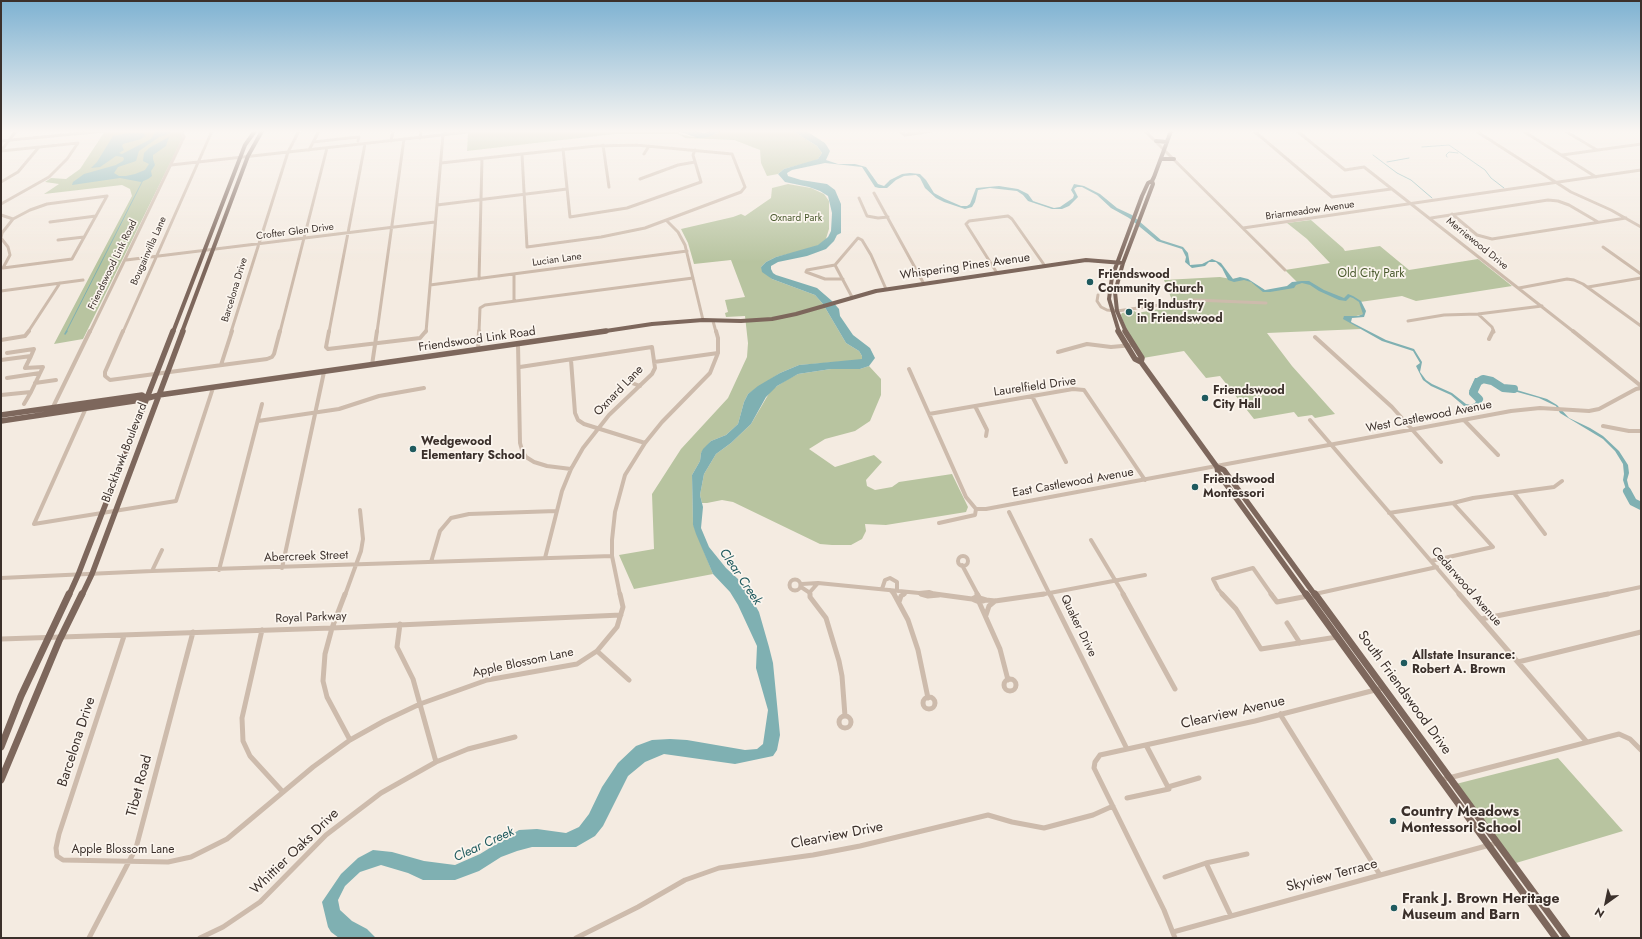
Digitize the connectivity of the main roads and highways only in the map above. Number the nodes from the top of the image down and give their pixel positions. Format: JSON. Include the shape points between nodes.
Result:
{"nodes":[{"id":1,"x":233,"y":175,"type":"edge"},
{"id":2,"x":241,"y":175,"type":"edge"},
{"id":3,"x":1155,"y":175,"type":"edge"},
{"id":4,"x":1152,"y":181,"type":"junction"},
{"id":5,"x":233,"y":196,"type":"junction"},
{"id":6,"x":225,"y":197,"type":"junction"},
{"id":7,"x":225,"y":218,"type":"junction"},
{"id":8,"x":216,"y":219,"type":"junction"},
{"id":9,"x":1102,"y":260,"type":"junction"},
{"id":10,"x":1117,"y":261,"type":"junction"},
{"id":11,"x":1123,"y":263,"type":"junction"},
{"id":12,"x":1114,"y":269,"type":"junction"},
{"id":13,"x":202,"y":278,"type":"junction"},
{"id":14,"x":193,"y":280,"type":"junction"},
{"id":15,"x":192,"y":306,"type":"junction"},
{"id":16,"x":183,"y":307,"type":"junction"},
{"id":17,"x":813,"y":309,"type":"joint"},
{"id":18,"x":180,"y":335,"type":"junction"},
{"id":19,"x":172,"y":336,"type":"junction"},
{"id":20,"x":1141,"y":362,"type":"junction"},
{"id":21,"x":159,"y":396,"type":"junction"},
{"id":22,"x":145,"y":398,"type":"junction"},
{"id":23,"x":52,"y":410,"type":"junction"},
{"id":24,"x":1,"y":415,"type":"edge"},
{"id":25,"x":1,"y":421,"type":"edge"},
{"id":26,"x":142,"y":440,"type":"junction"},
{"id":27,"x":130,"y":441,"type":"junction"},
{"id":28,"x":1217,"y":467,"type":"junction"},
{"id":29,"x":1380,"y":689,"type":"junction"},
{"id":30,"x":1,"y":748,"type":"edge"},
{"id":31,"x":1434,"y":764,"type":"junction"},
{"id":32,"x":1,"y":780,"type":"edge"},
{"id":33,"x":1556,"y":938,"type":"edge"},
{"id":34,"x":1567,"y":938,"type":"edge"}],
"edges":[{"from":1,"to":6,"type":"main road","name":"Blackhawk Boulevard"},
{"from":2,"to":5,"type":"main road","name":"Blackhawk Boulevard"},
{"from":3,"to":4,"type":"main road","name":"South Friendswood Drive"},
{"from":4,"to":10,"type":"main road","name":"South Friendswood Drive","via":[[1148,183],[1136,210]]},
{"from":4,"to":11,"type":"main road","name":"South Friendswood Drive","via":[[1154,184]]},
{"from":5,"to":6,"type":"main road"},
{"from":5,"to":7,"type":"main road","name":"Blackhawk Boulevard"},
{"from":6,"to":8,"type":"main road","name":"Blackhawk Boulevard"},
{"from":7,"to":8,"type":"main road"},
{"from":7,"to":13,"type":"main road","name":"Blackhawk Boulevard"},
{"from":8,"to":14,"type":"main road","name":"Blackhawk Boulevard"},
{"from":9,"to":10,"type":"main road","name":"Whispering Pines Avenue"},
{"from":9,"to":12,"type":"main road"},
{"from":9,"to":17,"type":"main road","name":"Whispering Pines Avenue","via":[[1082,260],[886,289]]},
{"from":10,"to":11,"type":"main road","name":"Whispering Pines Avenue"},
{"from":10,"to":12,"type":"main road","name":"South Friendswood Drive"},
{"from":11,"to":20,"type":"main road","name":"South Friendswood Drive","via":[[1115,292],[1118,311],[1123,327],[1142,358]]},
{"from":12,"to":20,"type":"main road","name":"South Friendswood Drive","via":[[1109,292],[1116,328],[1135,359]]},
{"from":13,"to":14,"type":"main road"},
{"from":13,"to":15,"type":"main road","name":"Blackhawk Boulevard"},
{"from":14,"to":16,"type":"main road","name":"Blackhawk Boulevard"},
{"from":15,"to":16,"type":"main road"},
{"from":15,"to":18,"type":"main road","name":"Blackhawk Boulevard"},
{"from":16,"to":19,"type":"main road","name":"Blackhawk Boulevard"},
{"from":17,"to":21,"type":"main road","name":"Friendswood Link Road","via":[[762,320],[703,320],[652,324]]},
{"from":18,"to":19,"type":"main road"},
{"from":18,"to":21,"type":"main road","name":"Blackhawk Boulevard"},
{"from":19,"to":22,"type":"main road","name":"Blackhawk Boulevard"},
{"from":20,"to":28,"type":"main road","name":"South Friendswood Drive"},
{"from":21,"to":22,"type":"main road","name":"Friendswood Link Road"},
{"from":21,"to":26,"type":"main road","name":"Blackhawk Boulevard"},
{"from":22,"to":23,"type":"main road","name":"Friendswood Link Road","via":[[86,408]]},
{"from":22,"to":23,"type":"main road","name":"Friendswood Link Road","via":[[142,395]]},
{"from":22,"to":27,"type":"main road","name":"Blackhawk Boulevard"},
{"from":23,"to":24,"type":"main road"},
{"from":23,"to":25,"type":"main road"},
{"from":26,"to":27,"type":"main road"},
{"from":26,"to":32,"type":"main road","name":"Blackhawk Boulevard","via":[[92,574],[61,637]]},
{"from":27,"to":30,"type":"main road","name":"Blackhawk Boulevard","via":[[78,575],[21,696]]},
{"from":28,"to":29,"type":"main road","name":"South Friendswood Drive","via":[[1218,473],[1337,637]]},
{"from":28,"to":29,"type":"main road","name":"South Friendswood Drive","via":[[1224,470],[1315,594]]},
{"from":29,"to":31,"type":"main road","name":"South Friendswood Drive"},
{"from":31,"to":33,"type":"main road","name":"South Friendswood Drive","via":[[1441,780]]},
{"from":31,"to":34,"type":"main road","name":"South Friendswood Drive","via":[[1450,778]]}]}
